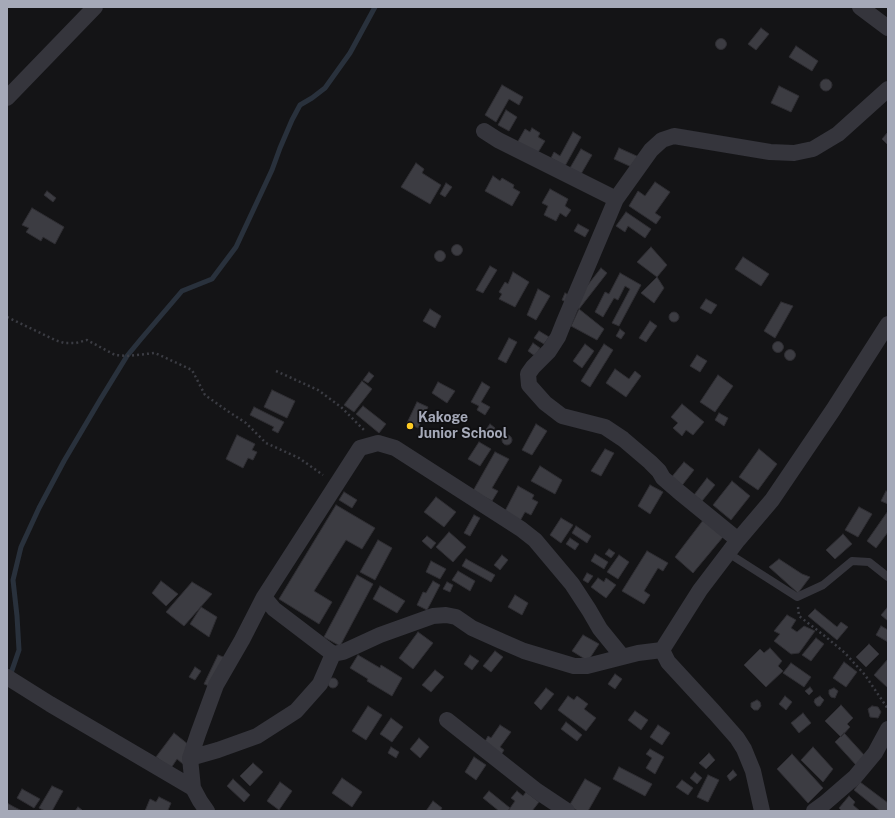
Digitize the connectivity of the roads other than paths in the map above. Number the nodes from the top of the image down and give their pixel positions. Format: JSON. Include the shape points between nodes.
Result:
{"nodes":[{"id":1,"x":95,"y":7,"type":"edge"},
{"id":2,"x":860,"y":7,"type":"edge"},
{"id":3,"x":888,"y":28,"type":"edge"},
{"id":4,"x":888,"y":89,"type":"edge"},
{"id":5,"x":7,"y":98,"type":"edge"},
{"id":6,"x":484,"y":131,"type":"dead end"},
{"id":7,"x":616,"y":199,"type":"junction"},
{"id":8,"x":888,"y":324,"type":"edge"},
{"id":9,"x":733,"y":547,"type":"junction"},
{"id":10,"x":888,"y":577,"type":"edge"},
{"id":11,"x":264,"y":597,"type":"junction"},
{"id":12,"x":662,"y":650,"type":"junction"},
{"id":13,"x":333,"y":654,"type":"junction"},
{"id":14,"x":622,"y":656,"type":"junction"},
{"id":15,"x":7,"y":676,"type":"edge"},
{"id":16,"x":447,"y":720,"type":"dead end"},
{"id":17,"x":888,"y":729,"type":"edge"},
{"id":18,"x":190,"y":758,"type":"junction"},
{"id":19,"x":194,"y":788,"type":"junction"},
{"id":20,"x":207,"y":811,"type":"edge"},
{"id":21,"x":567,"y":811,"type":"edge"},
{"id":22,"x":762,"y":811,"type":"edge"},
{"id":23,"x":814,"y":811,"type":"edge"}],
"edges":[{"from":1,"to":5,"type":"street"},
{"from":2,"to":3,"type":"street"},
{"from":4,"to":7,"type":"street","via":[[838,134],[813,149],[794,153],[770,152],[674,136],[662,140],[651,150]]},
{"from":6,"to":7,"type":"street"},
{"from":7,"to":9,"type":"street","via":[[558,337],[549,352],[528,374],[529,385],[545,403],[562,416],[606,427],[623,439],[650,462]]},
{"from":8,"to":9,"type":"street","via":[[834,410],[772,500]]},
{"from":9,"to":10,"type":"lane","via":[[797,597],[823,585],[852,561],[869,562]]},
{"from":9,"to":12,"type":"street","via":[[700,590]]},
{"from":11,"to":13,"type":"street","via":[[274,609]]},
{"from":11,"to":14,"type":"street","via":[[360,448],[378,443],[395,448],[535,540],[572,584],[600,629]]},
{"from":11,"to":18,"type":"street","via":[[216,685]]},
{"from":12,"to":14,"type":"street"},
{"from":12,"to":22,"type":"street","via":[[668,662],[744,749]]},
{"from":13,"to":14,"type":"street","via":[[433,616],[446,615],[456,617],[472,628],[524,651],[574,666],[587,666]]},
{"from":13,"to":18,"type":"street","via":[[320,684],[296,711],[257,736]]},
{"from":15,"to":19,"type":"street"},
{"from":16,"to":21,"type":"street"},
{"from":17,"to":23,"type":"street","via":[[874,753],[855,777]]},
{"from":18,"to":19,"type":"street"},
{"from":19,"to":20,"type":"street"}]}
